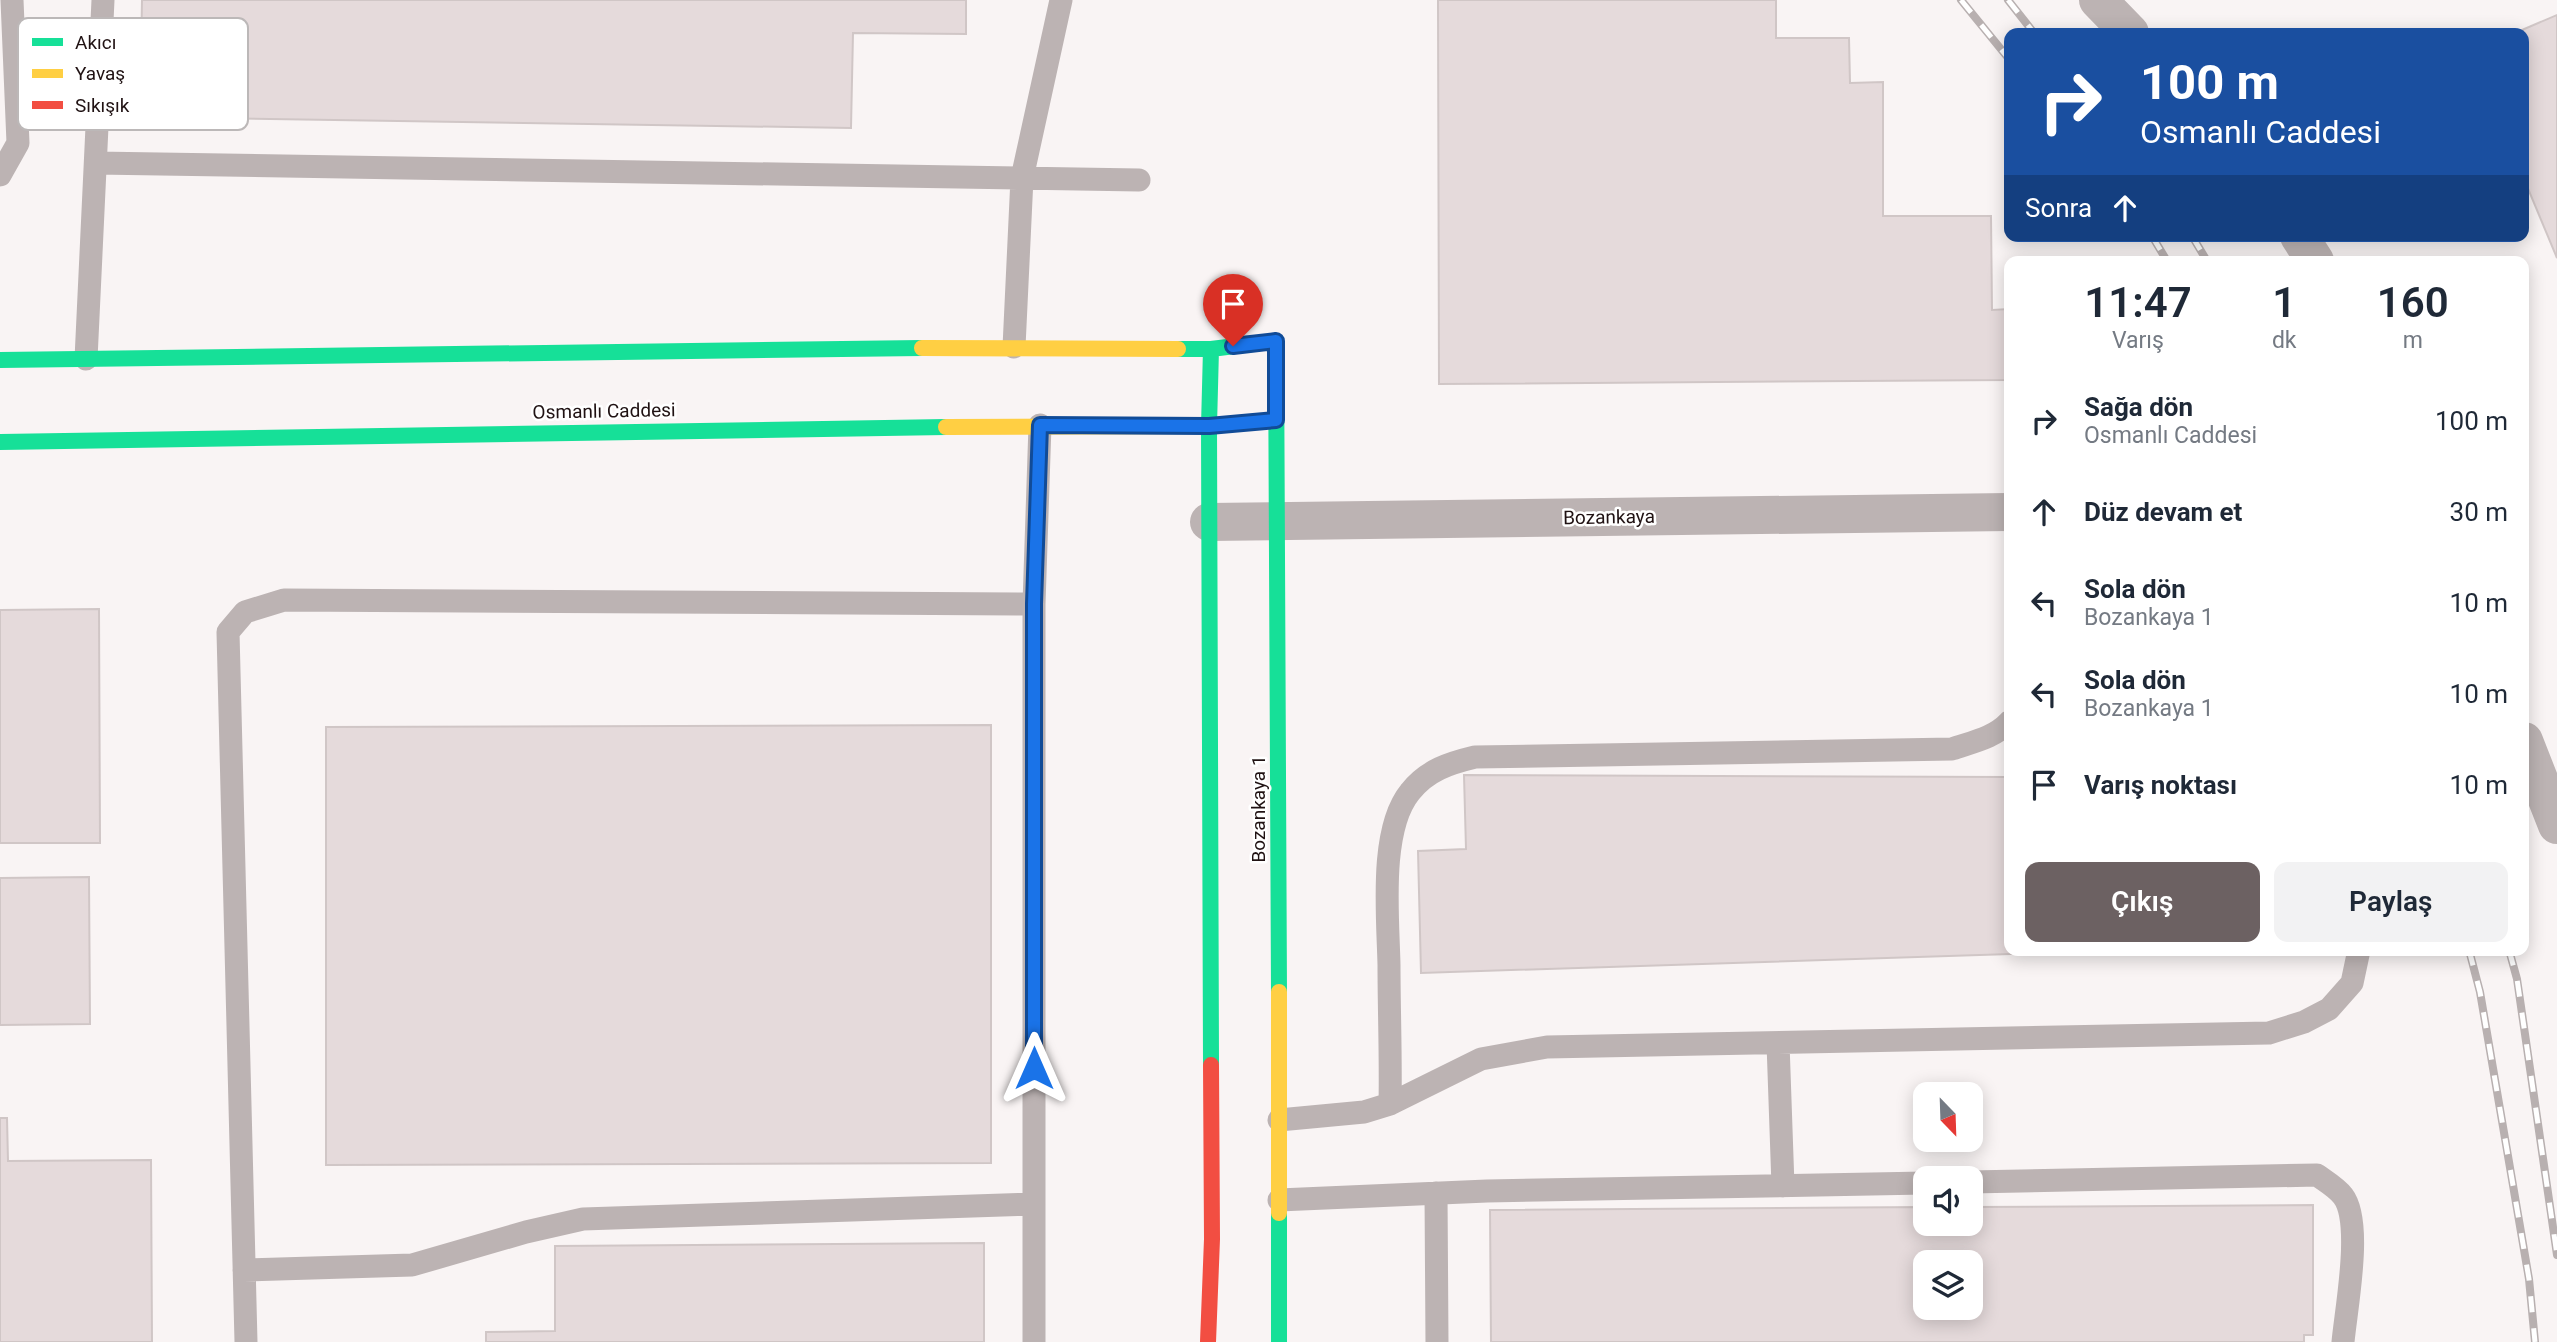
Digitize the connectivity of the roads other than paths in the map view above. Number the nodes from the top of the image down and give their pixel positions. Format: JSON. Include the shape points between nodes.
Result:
{"nodes":[{"id":1,"x":12,"y":0,"type":"edge"},
{"id":2,"x":103,"y":0,"type":"edge"},
{"id":3,"x":1061,"y":0,"type":"edge"},
{"id":4,"x":2098,"y":0,"type":"edge"},
{"id":5,"x":102,"y":18,"type":"edge"},
{"id":6,"x":2125,"y":28,"type":"edge"},
{"id":7,"x":97,"y":130,"type":"edge"},
{"id":8,"x":96,"y":163,"type":"junction"},
{"id":9,"x":0,"y":175,"type":"edge"},
{"id":10,"x":1022,"y":178,"type":"junction"},
{"id":11,"x":1139,"y":180,"type":"dead end"},
{"id":12,"x":1014,"y":347,"type":"junction"},
{"id":13,"x":1211,"y":349,"type":"junction"},
{"id":14,"x":86,"y":359,"type":"junction"},
{"id":15,"x":0,"y":360,"type":"edge"},
{"id":16,"x":1276,"y":420,"type":"junction"},
{"id":17,"x":1040,"y":425,"type":"junction"},
{"id":18,"x":1209,"y":426,"type":"junction"},
{"id":19,"x":0,"y":442,"type":"edge"},
{"id":20,"x":2004,"y":513,"type":"edge"},
{"id":21,"x":1278,"y":521,"type":"junction"},
{"id":22,"x":1209,"y":522,"type":"junction"},
{"id":23,"x":1034,"y":604,"type":"junction"},
{"id":24,"x":2004,"y":728,"type":"edge"},
{"id":25,"x":2529,"y":754,"type":"edge"},
{"id":26,"x":2557,"y":825,"type":"edge"},
{"id":27,"x":2358,"y":956,"type":"edge"},
{"id":28,"x":1779,"y":1043,"type":"junction"},
{"id":29,"x":1390,"y":1104,"type":"junction"},
{"id":30,"x":1279,"y":1120,"type":"junction"},
{"id":31,"x":1983,"y":1182,"type":"edge"},
{"id":32,"x":1913,"y":1183,"type":"edge"},
{"id":33,"x":1783,"y":1186,"type":"junction"},
{"id":34,"x":1436,"y":1193,"type":"junction"},
{"id":35,"x":1279,"y":1200,"type":"junction"},
{"id":36,"x":1034,"y":1204,"type":"junction"},
{"id":37,"x":244,"y":1270,"type":"junction"},
{"id":38,"x":246,"y":1342,"type":"edge"},
{"id":39,"x":1034,"y":1342,"type":"edge"},
{"id":40,"x":1208,"y":1342,"type":"edge"},
{"id":41,"x":1279,"y":1342,"type":"edge"},
{"id":42,"x":1437,"y":1342,"type":"edge"},
{"id":43,"x":2343,"y":1342,"type":"edge"}],
"edges":[{"from":1,"to":9,"type":"lane","via":[[18,143]]},
{"from":2,"to":5,"type":"lane"},
{"from":3,"to":10,"type":"lane"},
{"from":4,"to":6,"type":"street"},
{"from":7,"to":8,"type":"lane"},
{"from":8,"to":10,"type":"lane"},
{"from":8,"to":14,"type":"lane"},
{"from":10,"to":11,"type":"lane"},
{"from":10,"to":12,"type":"lane"},
{"from":12,"to":13,"type":"street"},
{"from":12,"to":14,"type":"street"},
{"from":13,"to":16,"type":"street","name":"Bozankaya 1","via":[[1276,341]]},
{"from":13,"to":18,"type":"street"},
{"from":14,"to":15,"type":"street"},
{"from":16,"to":18,"type":"street","name":"Osmanlı Caddesi"},
{"from":16,"to":21,"type":"street","name":"Bozankaya 1"},
{"from":17,"to":18,"type":"street","name":"Osmanlı Caddesi"},
{"from":17,"to":19,"type":"street","name":"Osmanlı Caddesi"},
{"from":17,"to":23,"type":"lane"},
{"from":18,"to":22,"type":"street"},
{"from":20,"to":21,"type":"street","name":"Bozankaya"},
{"from":21,"to":22,"type":"street","name":"Bozankaya"},
{"from":21,"to":30,"type":"street","name":"Bozankaya 1"},
{"from":22,"to":40,"type":"street","via":[[1212,1239]]},
{"from":23,"to":36,"type":"lane"},
{"from":23,"to":37,"type":"lane","via":[[284,600],[245,612],[228,632]]},
{"from":24,"to":29,"type":"lane","via":[[1952,749],[1475,757],[1444,765],[1410,791],[1393,830],[1387,878]]},
{"from":25,"to":26,"type":"street"},
{"from":27,"to":28,"type":"lane","via":[[2352,983],[2329,1009],[2269,1034]]},
{"from":28,"to":29,"type":"lane","via":[[1547,1047],[1481,1059]]},
{"from":28,"to":33,"type":"lane"},
{"from":29,"to":30,"type":"lane","via":[[1364,1112]]},
{"from":30,"to":35,"type":"street","name":"Bozankaya 1"},
{"from":31,"to":43,"type":"lane","via":[[2316,1175],[2343,1196],[2352,1225]]},
{"from":32,"to":33,"type":"lane"},
{"from":33,"to":34,"type":"lane"},
{"from":34,"to":35,"type":"lane"},
{"from":34,"to":42,"type":"lane"},
{"from":35,"to":41,"type":"street","name":"Bozankaya 1"},
{"from":36,"to":37,"type":"lane","via":[[583,1219],[412,1265]]},
{"from":36,"to":39,"type":"lane"},
{"from":37,"to":38,"type":"lane"}]}
